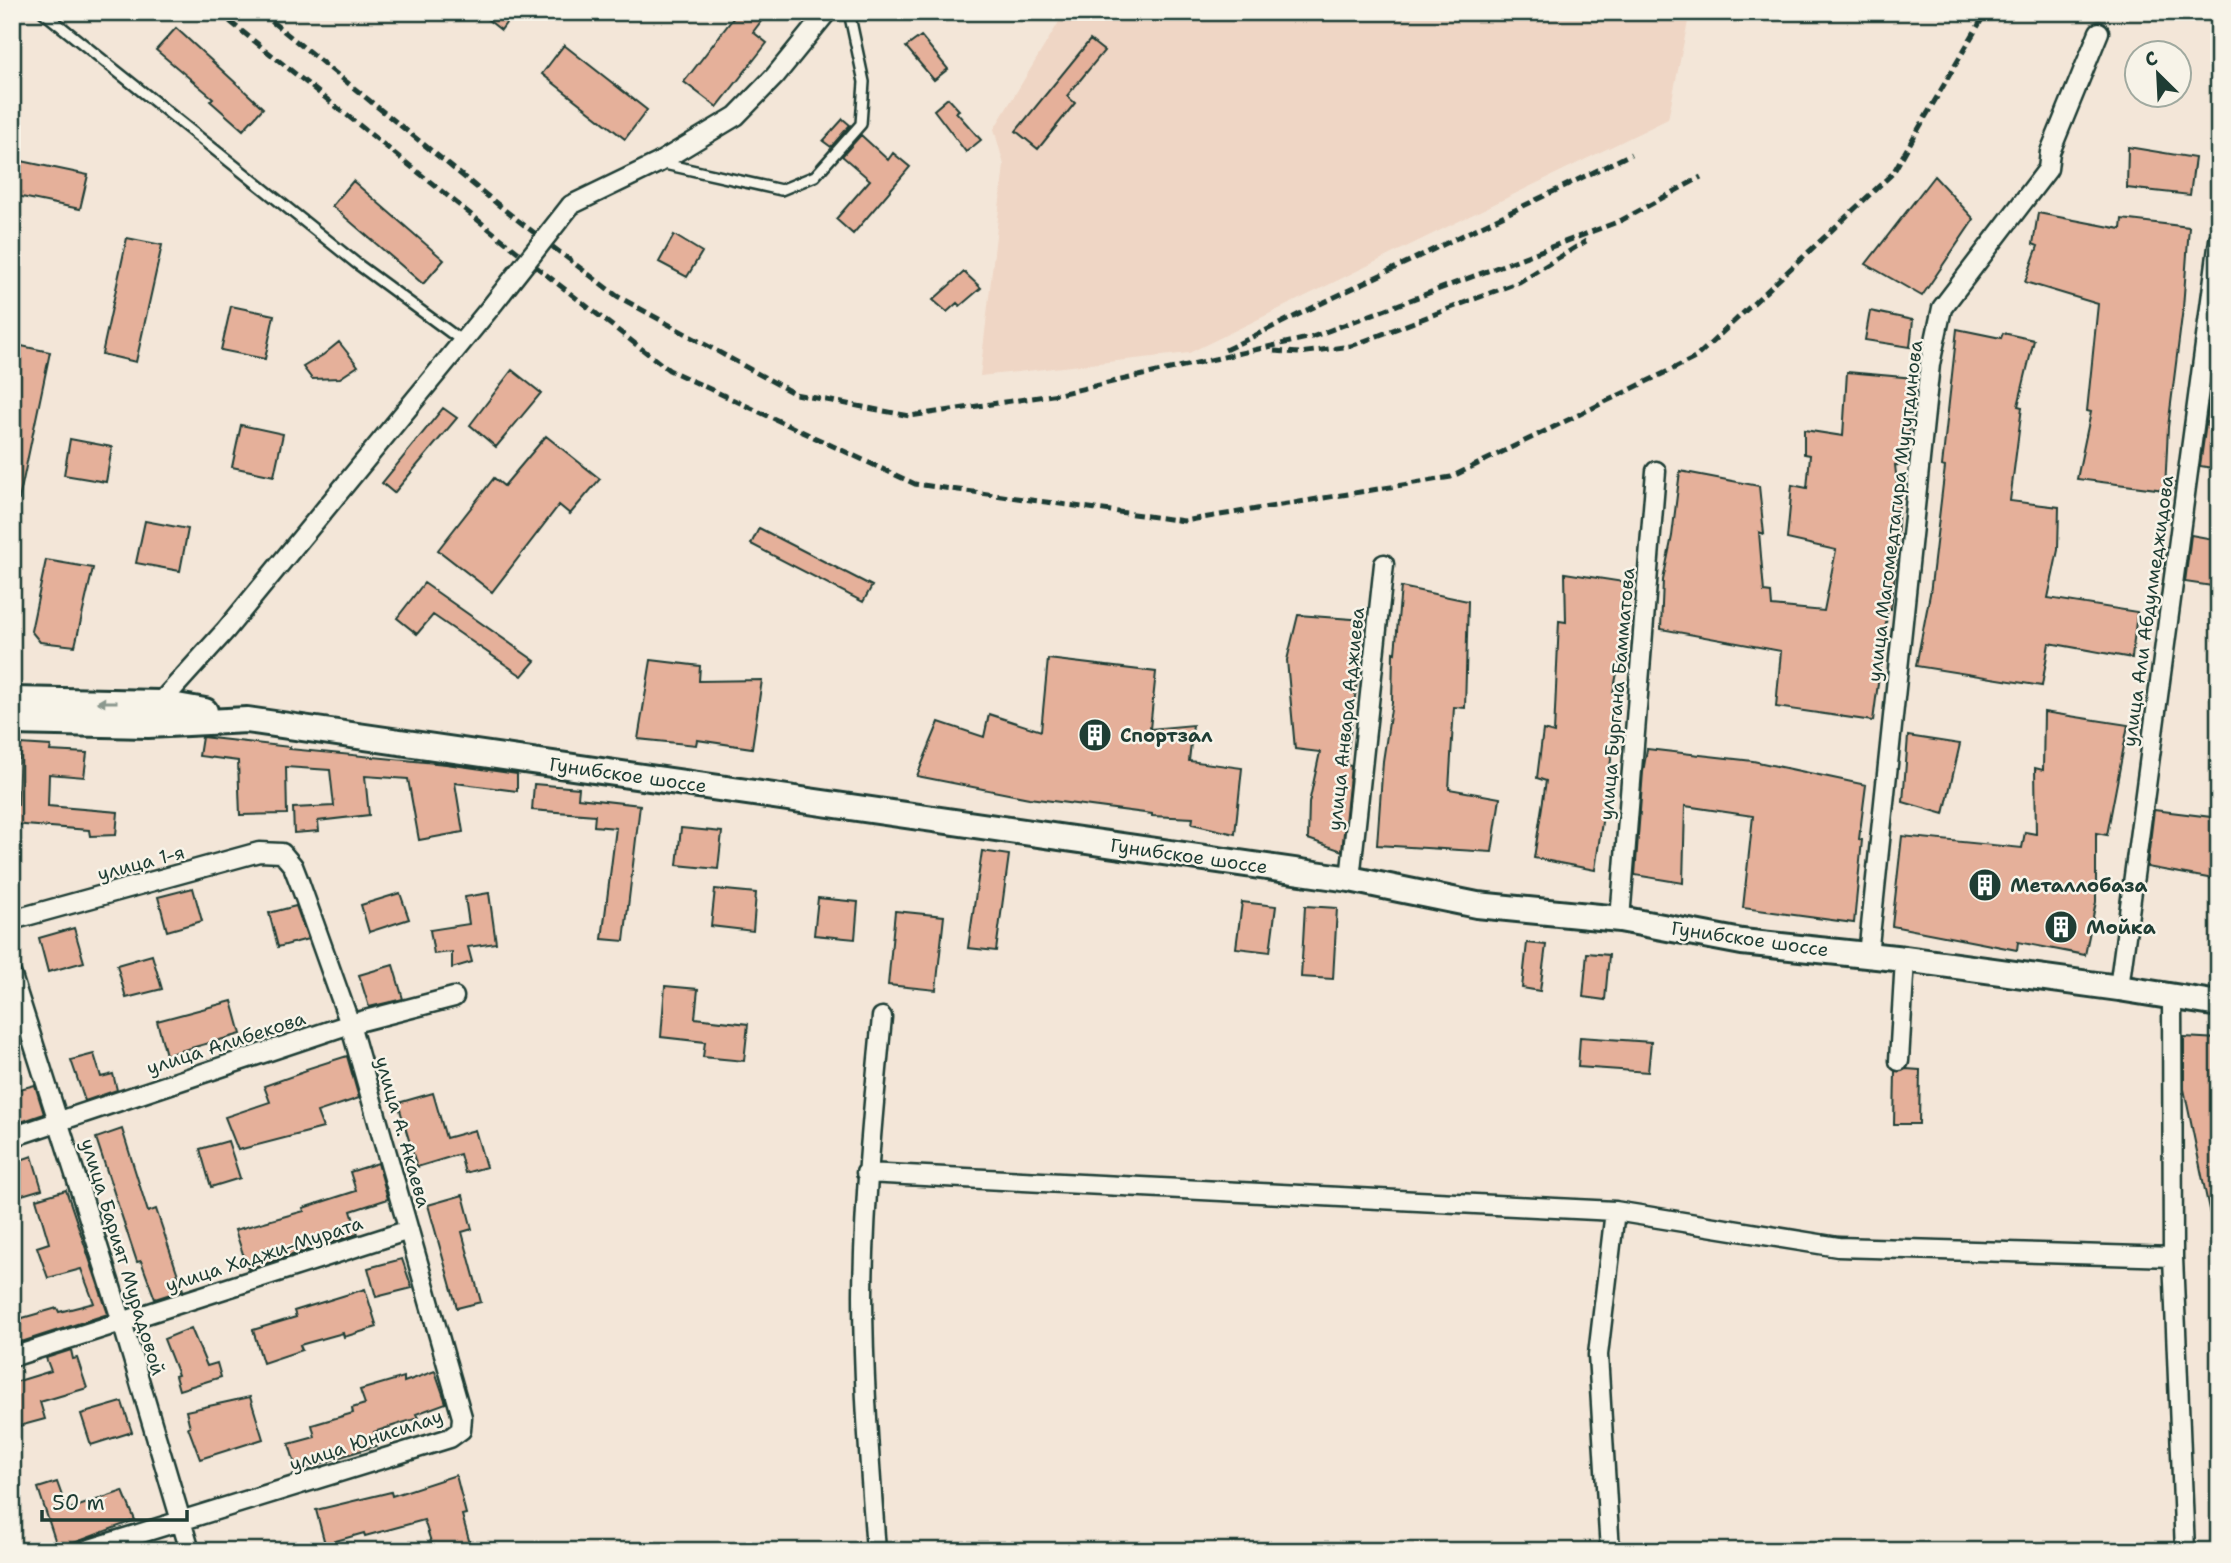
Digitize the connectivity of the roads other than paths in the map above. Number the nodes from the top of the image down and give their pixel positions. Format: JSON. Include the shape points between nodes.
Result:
{"nodes":[{"id":1,"x":43,"y":12,"type":"edge"},
{"id":2,"x":827,"y":12,"type":"edge"},
{"id":3,"x":849,"y":12,"type":"edge"},
{"id":4,"x":2099,"y":32,"type":"dead end"},
{"id":5,"x":659,"y":163,"type":"junction"},
{"id":6,"x":2219,"y":240,"type":"edge"},
{"id":7,"x":463,"y":341,"type":"junction"},
{"id":8,"x":1656,"y":471,"type":"dead end"},
{"id":9,"x":1384,"y":564,"type":"dead end"},
{"id":10,"x":12,"y":700,"type":"edge"},
{"id":11,"x":159,"y":713,"type":"junction"},
{"id":12,"x":12,"y":722,"type":"edge"},
{"id":13,"x":282,"y":852,"type":"joint"},
{"id":14,"x":1350,"y":879,"type":"junction"},
{"id":15,"x":1620,"y":919,"type":"junction"},
{"id":16,"x":12,"y":920,"type":"edge"},
{"id":17,"x":1868,"y":955,"type":"junction"},
{"id":18,"x":1905,"y":959,"type":"junction"},
{"id":19,"x":12,"y":976,"type":"edge"},
{"id":20,"x":2119,"y":988,"type":"junction"},
{"id":21,"x":2172,"y":996,"type":"junction"},
{"id":22,"x":454,"y":997,"type":"dead end"},
{"id":23,"x":2219,"y":1004,"type":"edge"},
{"id":24,"x":882,"y":1017,"type":"dead end"},
{"id":25,"x":350,"y":1024,"type":"junction"},
{"id":26,"x":1899,"y":1061,"type":"dead end"},
{"id":27,"x":58,"y":1121,"type":"junction"},
{"id":28,"x":12,"y":1137,"type":"edge"},
{"id":29,"x":866,"y":1173,"type":"junction"},
{"id":30,"x":1615,"y":1212,"type":"junction"},
{"id":31,"x":409,"y":1230,"type":"junction"},
{"id":32,"x":2173,"y":1257,"type":"junction"},
{"id":33,"x":122,"y":1322,"type":"junction"},
{"id":34,"x":12,"y":1357,"type":"edge"},
{"id":35,"x":461,"y":1430,"type":"joint"},
{"id":36,"x":181,"y":1521,"type":"junction"},
{"id":37,"x":83,"y":1551,"type":"edge"},
{"id":38,"x":190,"y":1551,"type":"edge"},
{"id":39,"x":876,"y":1551,"type":"edge"},
{"id":40,"x":1610,"y":1551,"type":"edge"},
{"id":41,"x":2185,"y":1551,"type":"edge"}],
"edges":[{"from":1,"to":7,"type":"lane","via":[[356,263]]},
{"from":2,"to":5,"type":"street","via":[[736,116]]},
{"from":3,"to":5,"type":"lane","via":[[864,82],[861,124],[815,176],[780,190]]},
{"from":4,"to":17,"type":"street","name":"улица Магомедтагира Мугутдинова","via":[[2050,152],[2048,169],[1942,308],[1930,364]]},
{"from":5,"to":7,"type":"street","bridge":true,"via":[[571,205]]},
{"from":6,"to":20,"type":"street","name":"улица Али Абдулмеджидова"},
{"from":7,"to":11,"type":"street"},
{"from":8,"to":15,"type":"street","name":"улица Бургана Бамматова"},
{"from":9,"to":14,"type":"street","name":"улица Анвара Аджиева"},
{"from":11,"to":10,"type":"main road","one_way":true},
{"from":11,"to":12,"type":"main road","via":[[148,725]]},
{"from":11,"to":14,"type":"main road","name":"Гунибское шоссе","via":[[247,720]]},
{"from":13,"to":16,"type":"street","name":"улица 1-я","via":[[259,852]]},
{"from":13,"to":25,"type":"street","name":"улица А. Акаева","via":[[293,866]]},
{"from":14,"to":15,"type":"main road","name":"Гунибское шоссе","via":[[1478,905]]},
{"from":15,"to":17,"type":"main road","name":"Гунибское шоссе","via":[[1742,942]]},
{"from":17,"to":18,"type":"main road","name":"Гунибское шоссе"},
{"from":18,"to":20,"type":"main road","name":"Гунибское шоссе"},
{"from":18,"to":26,"type":"street"},
{"from":19,"to":27,"type":"street","name":"улица Барият Мурадовой"},
{"from":20,"to":21,"type":"main road","name":"Гунибское шоссе"},
{"from":21,"to":23,"type":"main road","name":"Гунибское шоссе"},
{"from":21,"to":32,"type":"street"},
{"from":22,"to":25,"type":"street","name":"улица Алибекова"},
{"from":24,"to":29,"type":"street"},
{"from":25,"to":27,"type":"street","name":"улица Алибекова"},
{"from":25,"to":31,"type":"street","name":"улица А. Акаева"},
{"from":27,"to":28,"type":"street","name":"улица Алибекова"},
{"from":27,"to":33,"type":"street","name":"улица Барият Мурадовой"},
{"from":29,"to":30,"type":"street"},
{"from":29,"to":39,"type":"street","via":[[864,1364]]},
{"from":30,"to":32,"type":"street","via":[[1838,1247]]},
{"from":30,"to":40,"type":"street","via":[[1598,1355]]},
{"from":31,"to":33,"type":"street","name":"улица Хаджи-Мурата"},
{"from":31,"to":35,"type":"street","name":"улица А. Акаева","via":[[462,1417]]},
{"from":32,"to":41,"type":"street"},
{"from":33,"to":34,"type":"street","name":"улица Хаджи-Мурата"},
{"from":33,"to":36,"type":"street","name":"улица Барият Мурадовой"},
{"from":35,"to":36,"type":"street","name":"улица Юнисилау","via":[[450,1438]]},
{"from":36,"to":37,"type":"street","name":"улица Юнисилау"},
{"from":36,"to":38,"type":"street","name":"улица Барият Мурадовой"}]}
